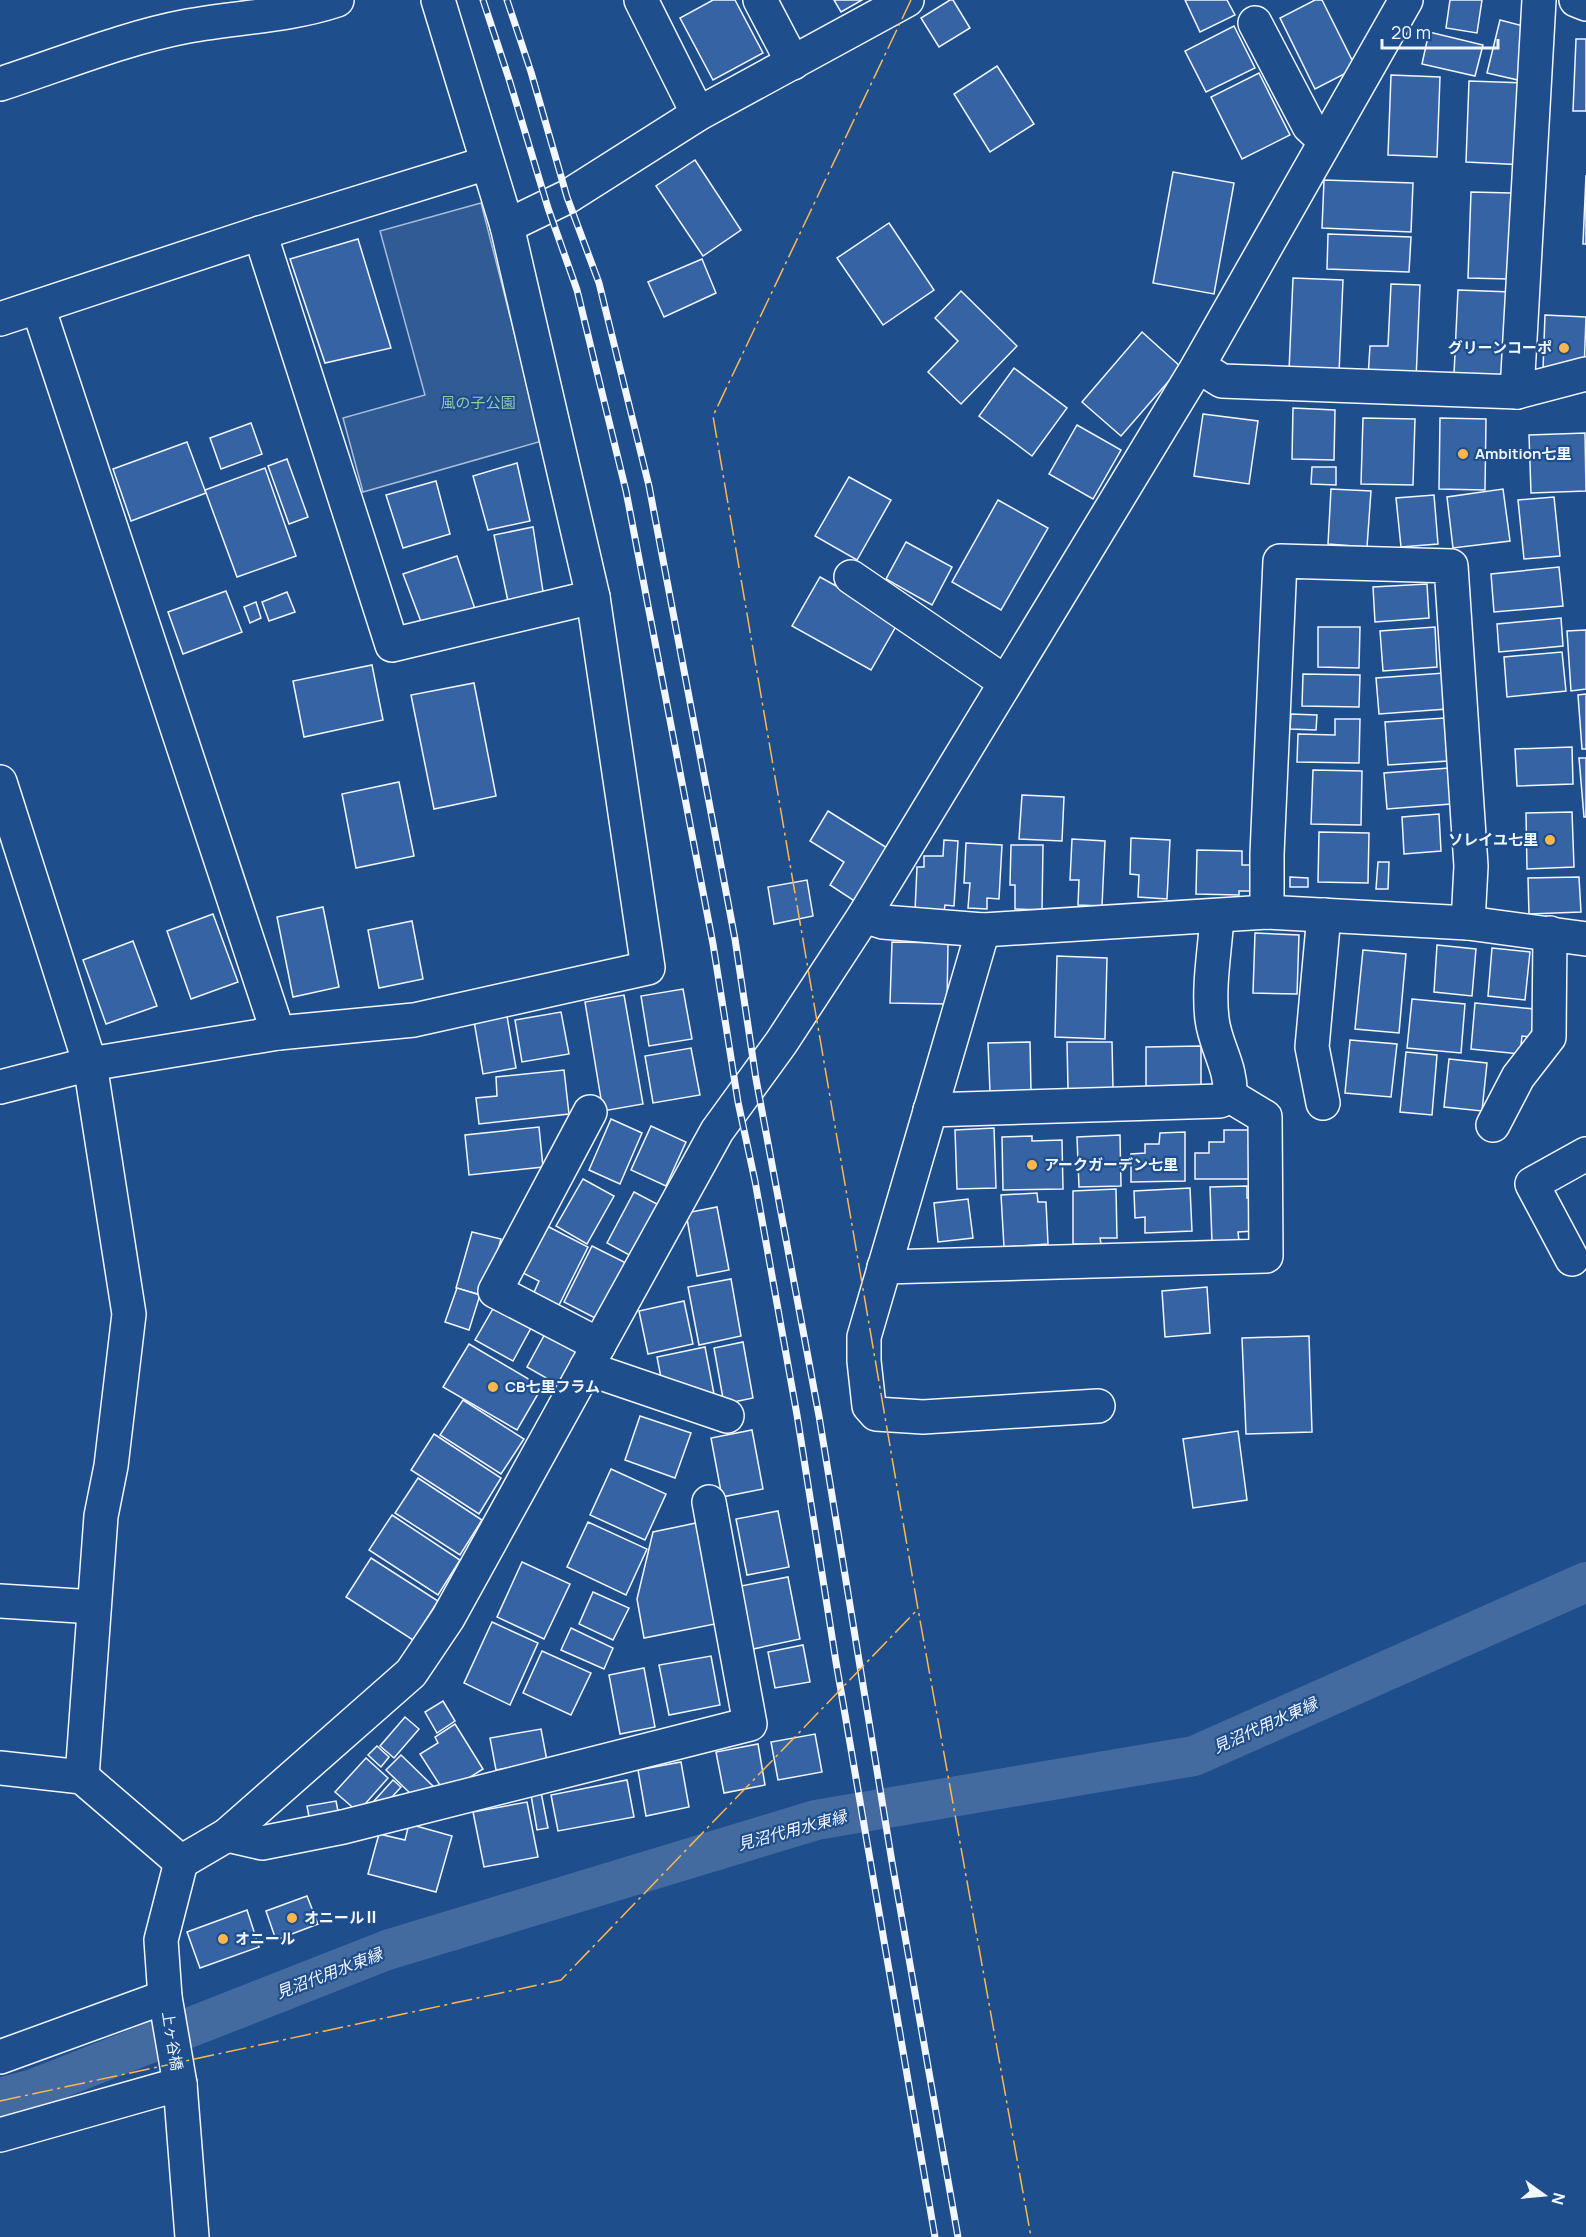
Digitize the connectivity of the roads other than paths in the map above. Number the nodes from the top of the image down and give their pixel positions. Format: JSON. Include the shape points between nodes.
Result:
{"nodes":[{"id":1,"x":337,"y":0,"type":"edge"},
{"id":2,"x":438,"y":0,"type":"edge"},
{"id":3,"x":641,"y":0,"type":"edge"},
{"id":4,"x":759,"y":0,"type":"edge"},
{"id":5,"x":907,"y":0,"type":"edge"},
{"id":6,"x":1406,"y":0,"type":"edge"},
{"id":7,"x":1539,"y":0,"type":"edge"},
{"id":8,"x":1576,"y":0,"type":"edge"},
{"id":9,"x":1586,"y":4,"type":"edge"},
{"id":10,"x":1255,"y":23,"type":"dead end"},
{"id":11,"x":793,"y":63,"type":"junction"},
{"id":12,"x":0,"y":84,"type":"edge"},
{"id":13,"x":698,"y":114,"type":"junction"},
{"id":14,"x":1325,"y":141,"type":"junction"},
{"id":15,"x":487,"y":163,"type":"junction"},
{"id":16,"x":507,"y":226,"type":"junction"},
{"id":17,"x":260,"y":233,"type":"junction"},
{"id":18,"x":38,"y":307,"type":"junction"},
{"id":19,"x":0,"y":319,"type":"edge"},
{"id":20,"x":1198,"y":366,"type":"junction"},
{"id":21,"x":1586,"y":374,"type":"edge"},
{"id":22,"x":1517,"y":392,"type":"junction"},
{"id":23,"x":851,"y":577,"type":"dead end"},
{"id":24,"x":593,"y":597,"type":"junction"},
{"id":25,"x":1005,"y":682,"type":"junction"},
{"id":26,"x":0,"y":782,"type":"edge"},
{"id":27,"x":1267,"y":912,"type":"junction"},
{"id":28,"x":1324,"y":915,"type":"junction"},
{"id":29,"x":864,"y":916,"type":"junction"},
{"id":30,"x":1217,"y":916,"type":"junction"},
{"id":31,"x":1468,"y":923,"type":"junction"},
{"id":32,"x":983,"y":930,"type":"junction"},
{"id":33,"x":1551,"y":933,"type":"junction"},
{"id":34,"x":1586,"y":939,"type":"edge"},
{"id":35,"x":278,"y":1033,"type":"junction"},
{"id":36,"x":90,"y":1064,"type":"junction"},
{"id":37,"x":0,"y":1087,"type":"edge"},
{"id":38,"x":1230,"y":1096,"type":"junction"},
{"id":39,"x":1323,"y":1103,"type":"dead end"},
{"id":40,"x":930,"y":1110,"type":"junction"},
{"id":41,"x":590,"y":1112,"type":"dead end"},
{"id":42,"x":1493,"y":1125,"type":"dead end"},
{"id":43,"x":1586,"y":1154,"type":"edge"},
{"id":44,"x":1572,"y":1259,"type":"dead end"},
{"id":45,"x":884,"y":1267,"type":"junction"},
{"id":46,"x":593,"y":1356,"type":"junction"},
{"id":47,"x":1098,"y":1406,"type":"dead end"},
{"id":48,"x":727,"y":1416,"type":"dead end"},
{"id":49,"x":709,"y":1502,"type":"dead end"},
{"id":50,"x":0,"y":1601,"type":"edge"},
{"id":51,"x":94,"y":1607,"type":"junction"},
{"id":52,"x":0,"y":1768,"type":"edge"},
{"id":53,"x":82,"y":1777,"type":"junction"},
{"id":54,"x":227,"y":1835,"type":"junction"},
{"id":55,"x":181,"y":1862,"type":"junction"},
{"id":56,"x":165,"y":1997,"type":"junction"},
{"id":57,"x":0,"y":2057,"type":"edge"},
{"id":58,"x":180,"y":2084,"type":"junction"},
{"id":59,"x":0,"y":2135,"type":"edge"},
{"id":60,"x":192,"y":2237,"type":"edge"}],
"edges":[{"from":1,"to":12,"type":"street","via":[[311,9],[144,36]]},
{"from":2,"to":15,"type":"street"},
{"from":3,"to":13,"type":"street"},
{"from":4,"to":11,"type":"street"},
{"from":5,"to":11,"type":"street"},
{"from":6,"to":14,"type":"street"},
{"from":7,"to":22,"type":"street"},
{"from":8,"to":9,"type":"street"},
{"from":10,"to":14,"type":"street","via":[[1309,126]]},
{"from":11,"to":13,"type":"street"},
{"from":13,"to":16,"type":"street","via":[[567,197]]},
{"from":14,"to":20,"type":"street"},
{"from":15,"to":16,"type":"street"},
{"from":15,"to":17,"type":"street"},
{"from":16,"to":24,"type":"street"},
{"from":17,"to":18,"type":"street"},
{"from":17,"to":24,"type":"street","via":[[392,645]]},
{"from":18,"to":19,"type":"street"},
{"from":18,"to":35,"type":"street"},
{"from":20,"to":22,"type":"street","via":[[1222,381]]},
{"from":20,"to":25,"type":"street"},
{"from":21,"to":22,"type":"street"},
{"from":23,"to":25,"type":"street"},
{"from":24,"to":35,"type":"street","via":[[648,968],[414,1020]]},
{"from":25,"to":29,"type":"street"},
{"from":26,"to":36,"type":"street"},
{"from":27,"to":28,"type":"street"},
{"from":27,"to":30,"type":"street"},
{"from":27,"to":31,"type":"street","via":[[1280,561],[1451,566],[1471,866]]},
{"from":28,"to":31,"type":"street"},
{"from":28,"to":39,"type":"street","via":[[1311,1047]]},
{"from":29,"to":32,"type":"street","via":[[883,922]]},
{"from":29,"to":46,"type":"street","via":[[781,1043],[717,1131]]},
{"from":30,"to":32,"type":"street"},
{"from":30,"to":38,"type":"street","via":[[1212,1020],[1231,1080]]},
{"from":31,"to":33,"type":"street"},
{"from":32,"to":40,"type":"street"},
{"from":33,"to":34,"type":"street"},
{"from":33,"to":42,"type":"street","via":[[1549,1037],[1518,1077]]},
{"from":35,"to":36,"type":"street"},
{"from":36,"to":37,"type":"street"},
{"from":36,"to":51,"type":"street","via":[[129,1314],[111,1466],[101,1516]]},
{"from":38,"to":40,"type":"street","via":[[1220,1101]]},
{"from":38,"to":45,"type":"street","via":[[1265,1117],[1266,1256]]},
{"from":40,"to":45,"type":"street"},
{"from":41,"to":46,"type":"street","via":[[495,1291]]},
{"from":43,"to":44,"type":"street","via":[[1532,1184]]},
{"from":45,"to":47,"type":"street","via":[[864,1337],[869,1406],[876,1414],[923,1417]]},
{"from":46,"to":48,"type":"street"},
{"from":46,"to":54,"type":"street","via":[[448,1618],[411,1673]]},
{"from":49,"to":54,"type":"street","via":[[750,1724],[343,1827],[262,1843]]},
{"from":50,"to":51,"type":"street"},
{"from":51,"to":53,"type":"street"},
{"from":52,"to":53,"type":"street"},
{"from":53,"to":55,"type":"street"},
{"from":54,"to":55,"type":"street"},
{"from":55,"to":56,"type":"street","name":"上ヶ谷橋","via":[[161,1940]]},
{"from":56,"to":57,"type":"street"},
{"from":56,"to":58,"type":"street","name":"上ヶ谷橋"},
{"from":58,"to":59,"type":"street"},
{"from":58,"to":60,"type":"street","name":"上ヶ谷橋"}]}
